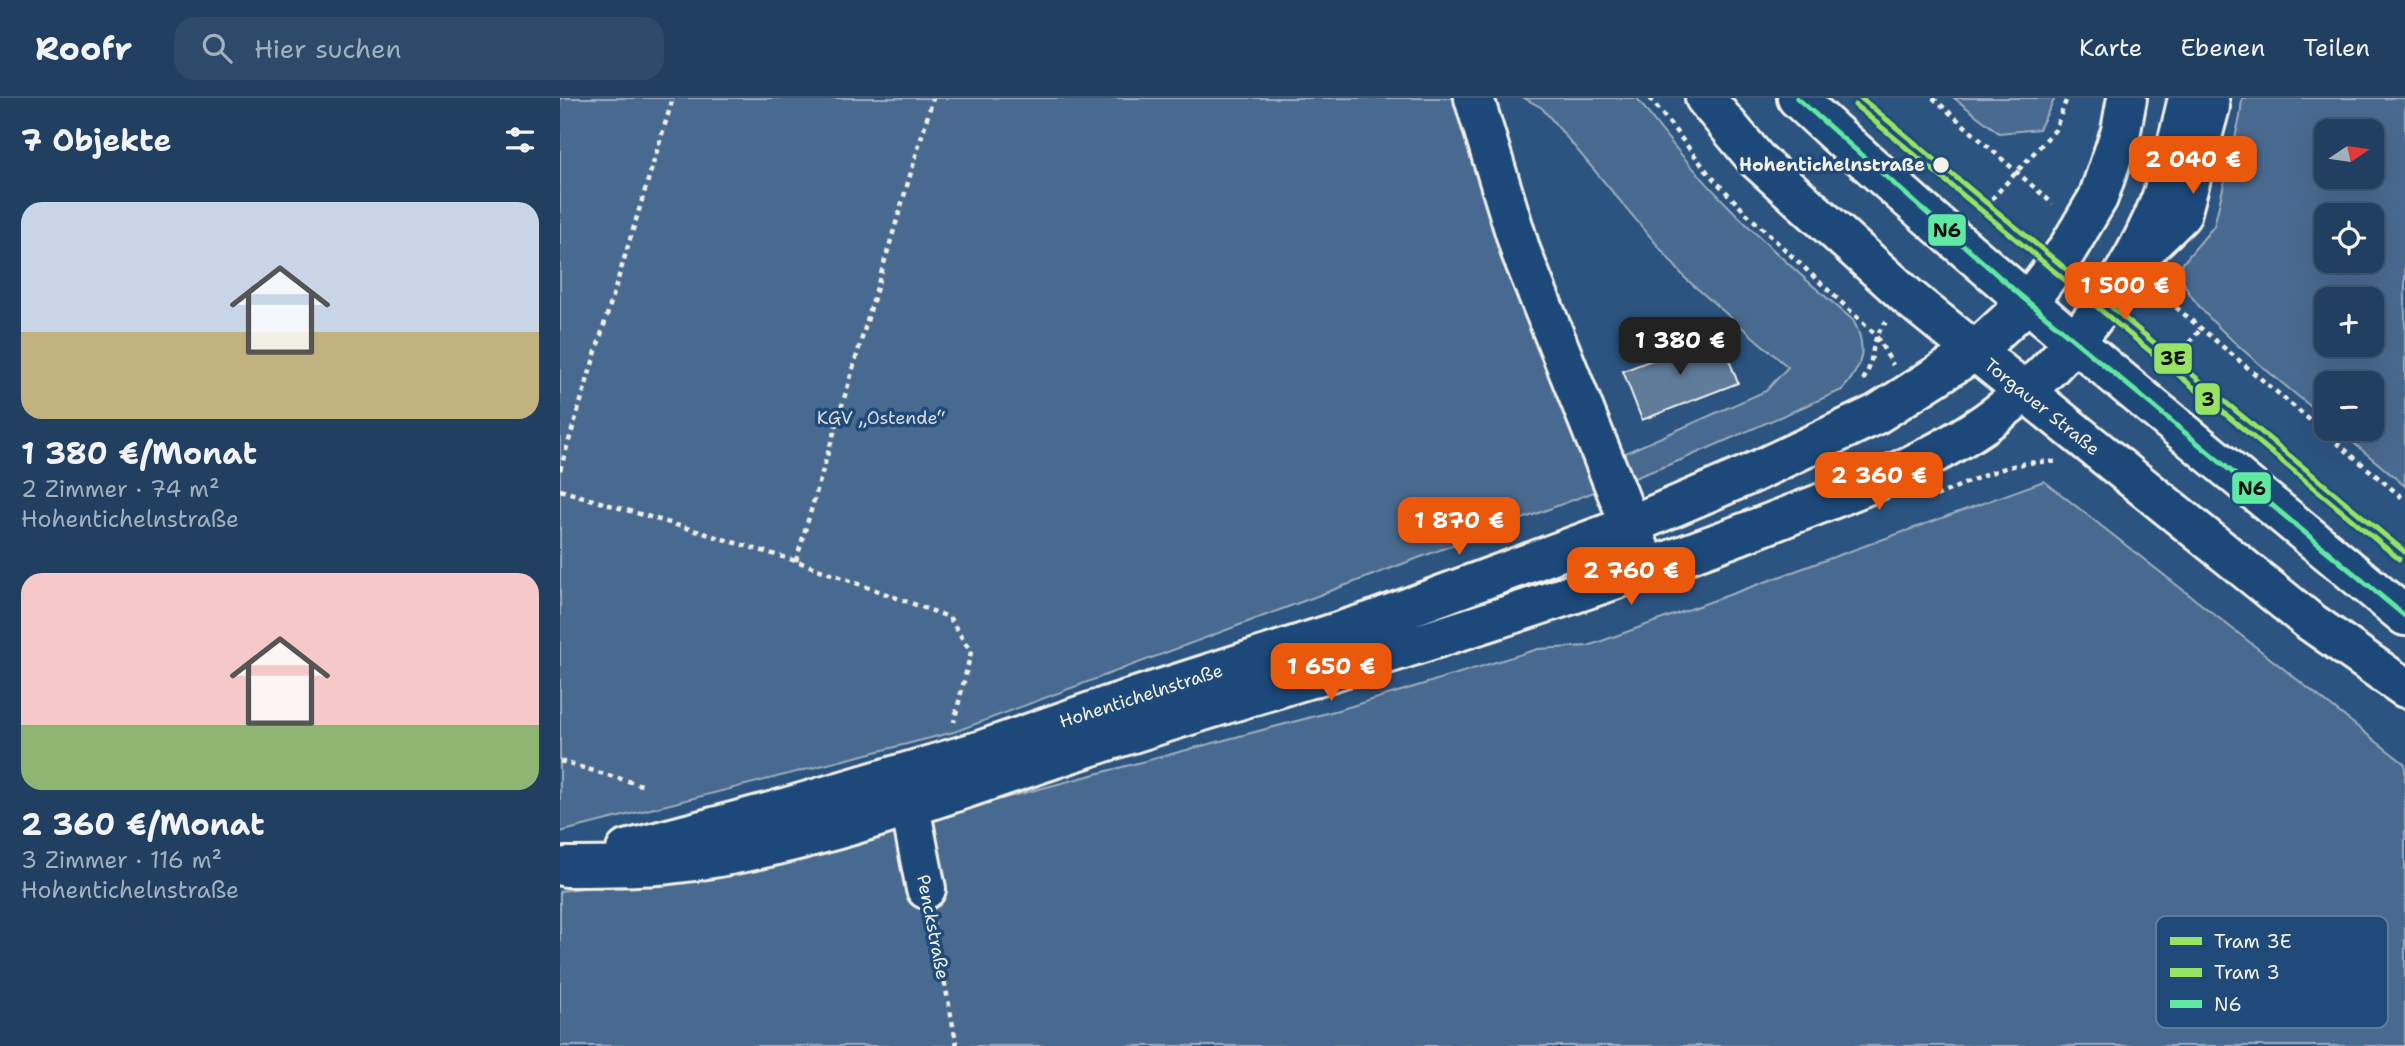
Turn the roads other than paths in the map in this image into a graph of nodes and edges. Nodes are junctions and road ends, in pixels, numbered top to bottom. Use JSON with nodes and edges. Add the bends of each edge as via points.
{"nodes":[{"id":1,"x":1474,"y":98,"type":"edge"},
{"id":2,"x":1705,"y":98,"type":"edge"},
{"id":3,"x":1797,"y":98,"type":"edge"},
{"id":4,"x":2127,"y":98,"type":"edge"},
{"id":5,"x":2188,"y":98,"type":"edge"},
{"id":6,"x":2209,"y":98,"type":"edge"},
{"id":7,"x":2127,"y":268,"type":"junction"},
{"id":8,"x":2028,"y":302,"type":"junction"},
{"id":9,"x":2074,"y":340,"type":"junction"},
{"id":10,"x":1974,"y":352,"type":"junction"},
{"id":11,"x":2023,"y":393,"type":"junction"},
{"id":12,"x":1631,"y":525,"type":"junction"},
{"id":13,"x":1648,"y":570,"type":"junction"},
{"id":14,"x":2405,"y":616,"type":"edge"},
{"id":15,"x":2405,"y":688,"type":"edge"},
{"id":16,"x":910,"y":807,"type":"junction"},
{"id":17,"x":563,"y":868,"type":"edge"},
{"id":18,"x":926,"y":889,"type":"road end"}],
"edges":[{"from":1,"to":12,"type":"main road","via":[[1521,251]]},
{"from":2,"to":10,"type":"main road","name":"Torgauer Straße","via":[[1756,159]]},
{"from":3,"to":8,"type":"main road"},
{"from":4,"to":8,"type":"main road","name":"Hohentichelnstraße","via":[[2098,198]]},
{"from":5,"to":7,"type":"main road","via":[[2160,202]]},
{"from":6,"to":7,"type":"main road","via":[[2181,215]]},
{"from":7,"to":9,"type":"main road","name":"Hohentichelnstraße"},
{"from":8,"to":9,"type":"main road"},
{"from":8,"to":10,"type":"main road","name":"Hohentichelnstraße"},
{"from":9,"to":11,"type":"main road","name":"Hohentichelnstraße"},
{"from":9,"to":14,"type":"main road"},
{"from":10,"to":11,"type":"main road","name":"Torgauer Straße"},
{"from":10,"to":12,"type":"main road","name":"Hohentichelnstraße","via":[[1866,420]]},
{"from":11,"to":13,"type":"main road","name":"Hohentichelnstraße","via":[[1971,433],[1930,456]]},
{"from":11,"to":15,"type":"main road","name":"Torgauer Straße","via":[[2308,620]]},
{"from":12,"to":13,"type":"main road"},
{"from":12,"to":17,"type":"main road","name":"Hohentichelnstraße","via":[[1372,621],[982,750]]},
{"from":13,"to":16,"type":"main road","name":"Hohentichelnstraße"},
{"from":16,"to":17,"type":"main road","name":"Hohentichelnstraße","via":[[765,847],[669,864]]},
{"from":16,"to":18,"type":"main road","name":"Penckstraße"}]}
